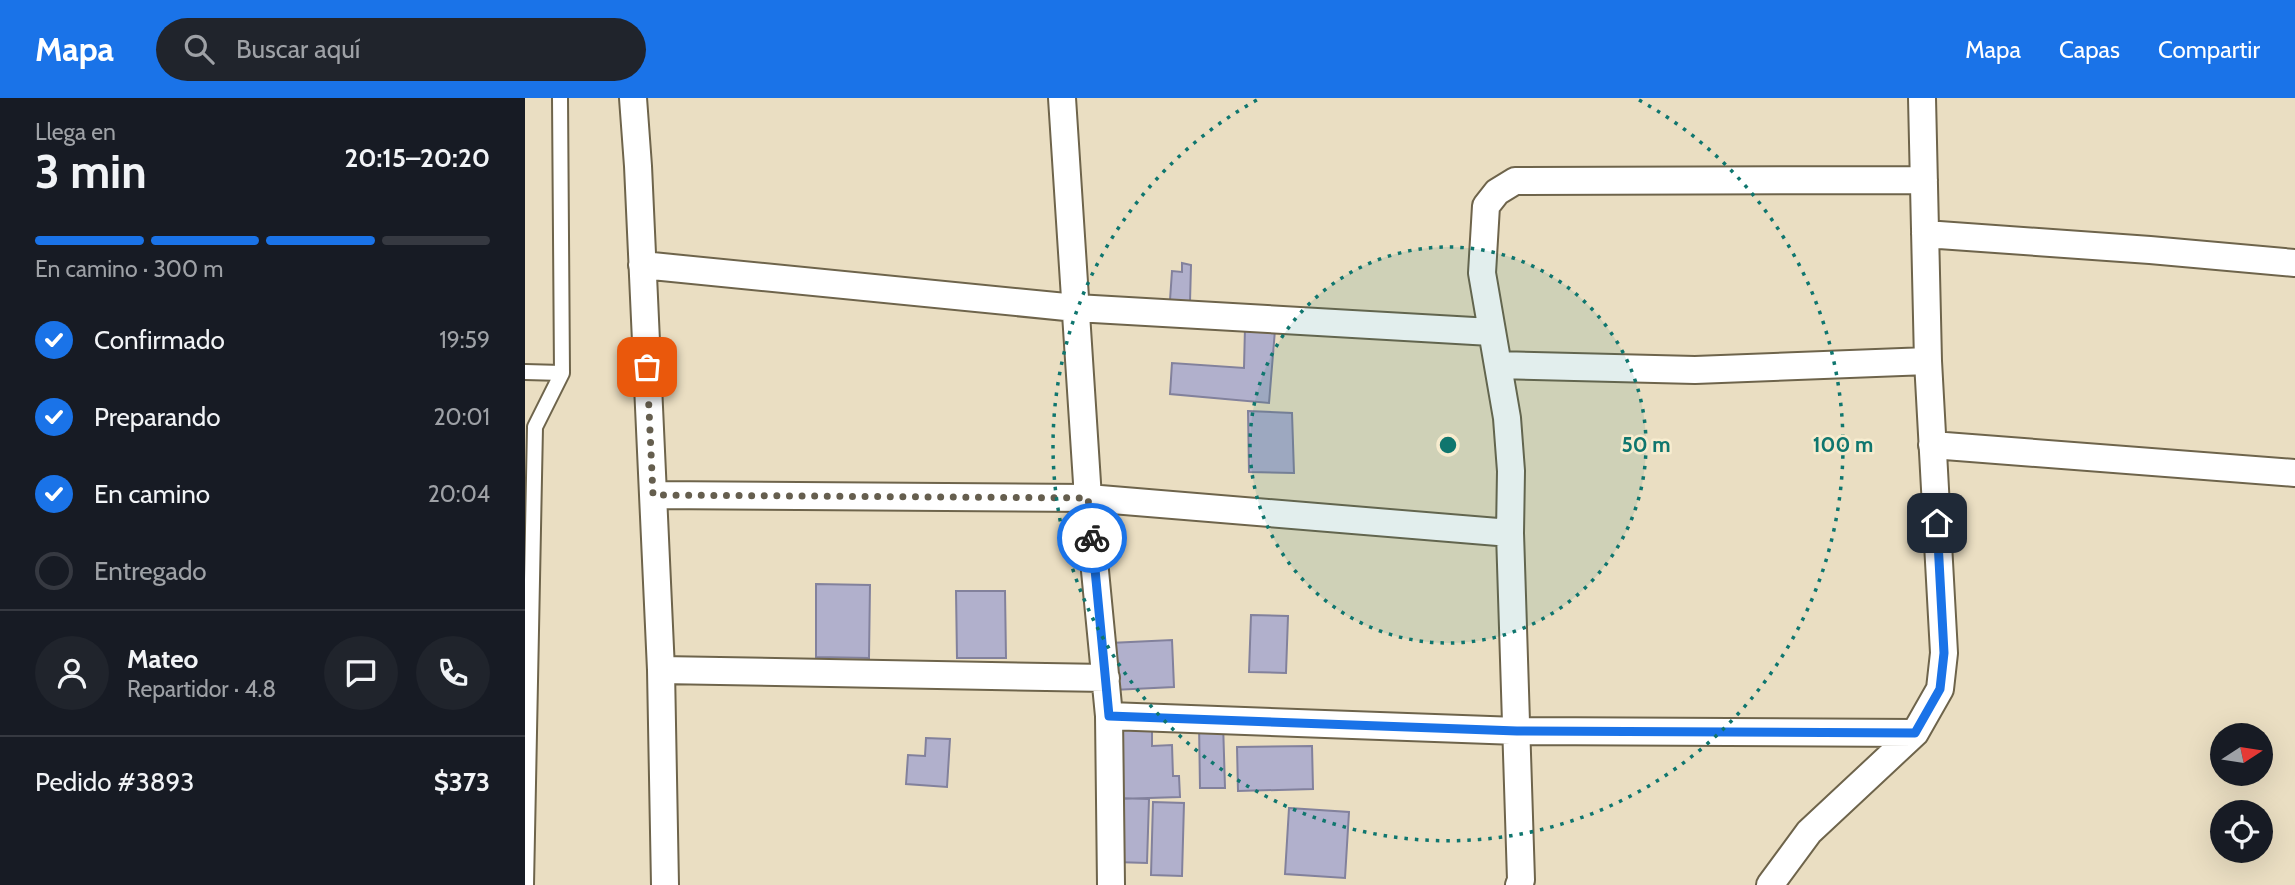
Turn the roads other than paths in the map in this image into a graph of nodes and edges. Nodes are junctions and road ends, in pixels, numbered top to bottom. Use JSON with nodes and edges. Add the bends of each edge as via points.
{"nodes":[{"id":1,"x":560,"y":98,"type":"edge"},
{"id":2,"x":633,"y":98,"type":"edge"},
{"id":3,"x":1062,"y":98,"type":"edge"},
{"id":4,"x":1921,"y":98,"type":"edge"},
{"id":5,"x":1924,"y":180,"type":"junction"},
{"id":6,"x":1925,"y":234,"type":"junction"},
{"id":7,"x":2295,"y":263,"type":"edge"},
{"id":8,"x":642,"y":265,"type":"junction"},
{"id":9,"x":1076,"y":308,"type":"junction"},
{"id":10,"x":1491,"y":331,"type":"junction"},
{"id":11,"x":1928,"y":361,"type":"junction"},
{"id":12,"x":1498,"y":365,"type":"junction"},
{"id":13,"x":525,"y":372,"type":"edge"},
{"id":14,"x":562,"y":373,"type":"junction"},
{"id":15,"x":1933,"y":445,"type":"junction"},
{"id":16,"x":2295,"y":473,"type":"edge"},
{"id":17,"x":653,"y":495,"type":"junction"},
{"id":18,"x":1088,"y":498,"type":"junction"},
{"id":19,"x":1510,"y":533,"type":"junction"},
{"id":20,"x":661,"y":670,"type":"junction"},
{"id":21,"x":1106,"y":678,"type":"junction"},
{"id":22,"x":1109,"y":716,"type":"junction"},
{"id":23,"x":1517,"y":731,"type":"junction"},
{"id":24,"x":1915,"y":733,"type":"junction"},
{"id":25,"x":526,"y":885,"type":"edge"},
{"id":26,"x":665,"y":885,"type":"edge"},
{"id":27,"x":1111,"y":885,"type":"edge"},
{"id":28,"x":1519,"y":885,"type":"edge"},
{"id":29,"x":1770,"y":885,"type":"edge"}],
"edges":[{"from":1,"to":14,"type":"lane"},
{"from":2,"to":8,"type":"street"},
{"from":3,"to":9,"type":"street"},
{"from":4,"to":5,"type":"street"},
{"from":5,"to":6,"type":"street"},
{"from":5,"to":10,"type":"street","via":[[1514,181],[1497,191],[1486,206],[1482,273]]},
{"from":6,"to":7,"type":"street"},
{"from":6,"to":11,"type":"street"},
{"from":8,"to":9,"type":"street"},
{"from":8,"to":17,"type":"street"},
{"from":9,"to":10,"type":"street"},
{"from":9,"to":18,"type":"street"},
{"from":10,"to":12,"type":"street"},
{"from":11,"to":12,"type":"street","via":[[1695,370]]},
{"from":11,"to":15,"type":"street"},
{"from":12,"to":19,"type":"street","via":[[1511,471]]},
{"from":13,"to":14,"type":"lane"},
{"from":14,"to":25,"type":"lane","via":[[535,427]]},
{"from":15,"to":16,"type":"street"},
{"from":15,"to":24,"type":"street","via":[[1944,653],[1940,689]]},
{"from":17,"to":18,"type":"street"},
{"from":17,"to":20,"type":"street"},
{"from":18,"to":19,"type":"street"},
{"from":18,"to":21,"type":"street"},
{"from":19,"to":23,"type":"street"},
{"from":20,"to":21,"type":"street"},
{"from":20,"to":26,"type":"street"},
{"from":21,"to":22,"type":"street"},
{"from":22,"to":23,"type":"street"},
{"from":22,"to":27,"type":"street"},
{"from":23,"to":24,"type":"street"},
{"from":23,"to":28,"type":"street"},
{"from":24,"to":29,"type":"street","via":[[1809,832]]}]}
